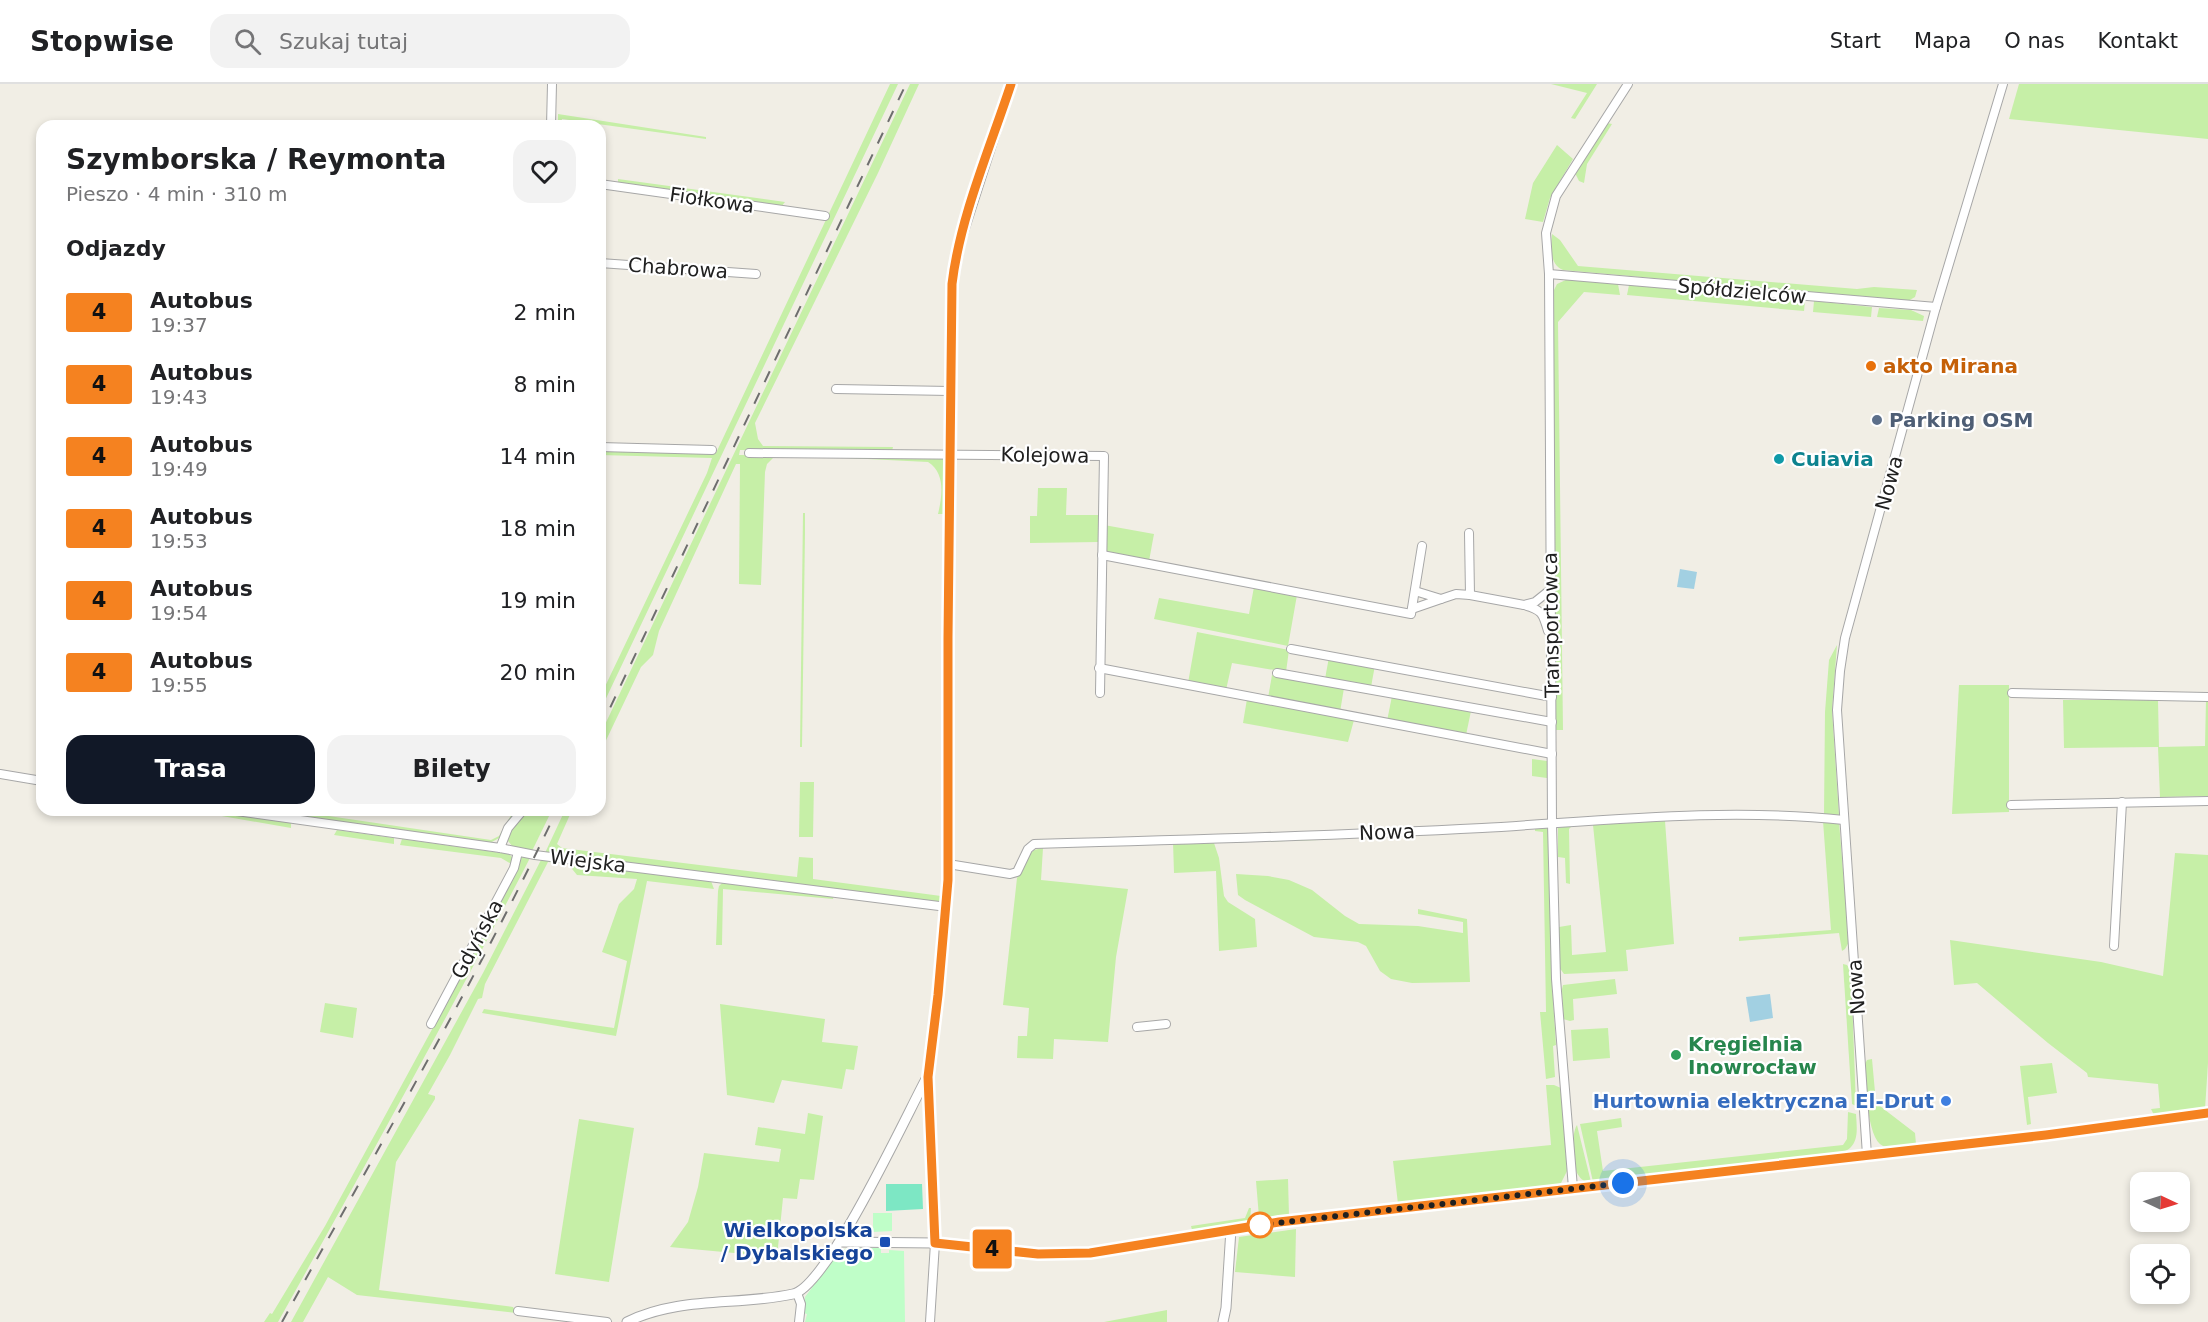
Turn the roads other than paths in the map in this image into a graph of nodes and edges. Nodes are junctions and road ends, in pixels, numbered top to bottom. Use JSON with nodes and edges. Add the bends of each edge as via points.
{"nodes":[{"id":1,"x":552,"y":84,"type":"edge"},
{"id":2,"x":1011,"y":84,"type":"edge"},
{"id":3,"x":1628,"y":84,"type":"edge"},
{"id":4,"x":2003,"y":84,"type":"edge"},
{"id":5,"x":551,"y":120,"type":"edge"},
{"id":6,"x":606,"y":185,"type":"edge"},
{"id":7,"x":825,"y":216,"type":"dead end"},
{"id":8,"x":606,"y":263,"type":"edge"},
{"id":9,"x":756,"y":274,"type":"dead end"},
{"id":10,"x":1549,"y":274,"type":"junction"},
{"id":11,"x":1936,"y":307,"type":"junction"},
{"id":12,"x":836,"y":389,"type":"dead end"},
{"id":13,"x":950,"y":391,"type":"junction"},
{"id":14,"x":606,"y":447,"type":"edge"},
{"id":15,"x":712,"y":450,"type":"dead end"},
{"id":16,"x":749,"y":453,"type":"dead end"},
{"id":17,"x":949,"y":454,"type":"junction"},
{"id":18,"x":1469,"y":533,"type":"dead end"},
{"id":19,"x":1422,"y":546,"type":"dead end"},
{"id":20,"x":1102,"y":555,"type":"junction"},
{"id":21,"x":1551,"y":590,"type":"junction"},
{"id":22,"x":1415,"y":591,"type":"junction"},
{"id":23,"x":1470,"y":595,"type":"junction"},
{"id":24,"x":1441,"y":599,"type":"junction"},
{"id":25,"x":1524,"y":605,"type":"junction"},
{"id":26,"x":1412,"y":609,"type":"junction"},
{"id":27,"x":1551,"y":640,"type":"junction"},
{"id":28,"x":1291,"y":649,"type":"dead end"},
{"id":29,"x":1100,"y":668,"type":"junction"},
{"id":30,"x":1277,"y":673,"type":"dead end"},
{"id":31,"x":1100,"y":693,"type":"dead end"},
{"id":32,"x":2012,"y":693,"type":"dead end"},
{"id":33,"x":1552,"y":697,"type":"junction"},
{"id":34,"x":2208,"y":697,"type":"edge"},
{"id":35,"x":1552,"y":722,"type":"junction"},
{"id":36,"x":1552,"y":754,"type":"junction"},
{"id":37,"x":0,"y":774,"type":"edge"},
{"id":38,"x":36,"y":780,"type":"edge"},
{"id":39,"x":2208,"y":801,"type":"edge"},
{"id":40,"x":2122,"y":802,"type":"junction"},
{"id":41,"x":2011,"y":805,"type":"dead end"},
{"id":42,"x":272,"y":816,"type":"edge"},
{"id":43,"x":518,"y":816,"type":"edge"},
{"id":44,"x":1844,"y":820,"type":"junction"},
{"id":45,"x":1552,"y":824,"type":"junction"},
{"id":46,"x":500,"y":848,"type":"junction"},
{"id":47,"x":518,"y":852,"type":"junction"},
{"id":48,"x":948,"y":864,"type":"junction"},
{"id":49,"x":947,"y":907,"type":"junction"},
{"id":50,"x":2114,"y":946,"type":"dead end"},
{"id":51,"x":432,"y":1024,"type":"dead end"},
{"id":52,"x":1166,"y":1024,"type":"dead end"},
{"id":53,"x":1137,"y":1027,"type":"dead end"},
{"id":54,"x":928,"y":1077,"type":"junction"},
{"id":55,"x":2208,"y":1113,"type":"edge"},
{"id":56,"x":1868,"y":1155,"type":"junction"},
{"id":57,"x":1573,"y":1188,"type":"junction"},
{"id":58,"x":1232,"y":1229,"type":"junction"},
{"id":59,"x":841,"y":1242,"type":"junction"},
{"id":60,"x":935,"y":1243,"type":"junction"},
{"id":61,"x":797,"y":1293,"type":"junction"},
{"id":62,"x":518,"y":1311,"type":"dead end"},
{"id":63,"x":633,"y":1321,"type":"edge"},
{"id":64,"x":607,"y":1322,"type":"edge"},
{"id":65,"x":799,"y":1322,"type":"edge"},
{"id":66,"x":930,"y":1322,"type":"edge"},
{"id":67,"x":1223,"y":1322,"type":"edge"}],
"edges":[{"from":1,"to":5,"type":"street"},
{"from":2,"to":13,"type":"street","via":[[955,261]]},
{"from":3,"to":10,"type":"street","name":"Transportowca","via":[[1556,196],[1546,233]]},
{"from":4,"to":11,"type":"street","name":"Nowa"},
{"from":6,"to":7,"type":"street","name":"Fiołkowa"},
{"from":8,"to":9,"type":"street","name":"Chabrowa"},
{"from":10,"to":11,"type":"street","name":"Spółdzielców"},
{"from":10,"to":21,"type":"street","name":"Transportowca"},
{"from":11,"to":44,"type":"street","name":"Nowa","via":[[1845,638],[1838,710]]},
{"from":12,"to":13,"type":"street"},
{"from":13,"to":17,"type":"street"},
{"from":14,"to":15,"type":"street"},
{"from":16,"to":17,"type":"street","name":"Kolejowa"},
{"from":17,"to":20,"type":"street","name":"Kolejowa","via":[[1104,456]]},
{"from":17,"to":48,"type":"street"},
{"from":18,"to":23,"type":"street"},
{"from":19,"to":22,"type":"street"},
{"from":20,"to":26,"type":"street","via":[[1411,614]]},
{"from":20,"to":29,"type":"street","name":"Kolejowa"},
{"from":21,"to":25,"type":"street"},
{"from":21,"to":27,"type":"street","name":"Transportowca"},
{"from":22,"to":24,"type":"street"},
{"from":22,"to":26,"type":"street"},
{"from":23,"to":24,"type":"street"},
{"from":23,"to":25,"type":"street"},
{"from":24,"to":26,"type":"street"},
{"from":25,"to":27,"type":"street","via":[[1539,609]]},
{"from":27,"to":33,"type":"street","name":"Transportowca"},
{"from":28,"to":33,"type":"street"},
{"from":29,"to":31,"type":"street","name":"Kolejowa"},
{"from":29,"to":36,"type":"street"},
{"from":30,"to":35,"type":"street"},
{"from":32,"to":34,"type":"street"},
{"from":33,"to":35,"type":"street","name":"Transportowca"},
{"from":35,"to":36,"type":"street","name":"Transportowca"},
{"from":36,"to":45,"type":"street","name":"Transportowca"},
{"from":37,"to":38,"type":"street"},
{"from":39,"to":40,"type":"street"},
{"from":40,"to":41,"type":"street"},
{"from":40,"to":50,"type":"street"},
{"from":42,"to":46,"type":"street","name":"Wiejska"},
{"from":43,"to":46,"type":"street"},
{"from":44,"to":45,"type":"street","name":"Nowa","via":[[1780,814]]},
{"from":44,"to":56,"type":"street","name":"Nowa"},
{"from":45,"to":48,"type":"street","name":"Nowa","via":[[1034,844],[1017,872],[1010,874]]},
{"from":45,"to":57,"type":"street","name":"Transportowca","via":[[1556,979]]},
{"from":46,"to":47,"type":"street","name":"Wiejska"},
{"from":47,"to":49,"type":"street","name":"Wiejska"},
{"from":47,"to":51,"type":"street","name":"Gdyńska","via":[[514,868]]},
{"from":48,"to":49,"type":"street"},
{"from":49,"to":54,"type":"street"},
{"from":52,"to":53,"type":"street"},
{"from":54,"to":59,"type":"street"},
{"from":54,"to":60,"type":"street"},
{"from":55,"to":56,"type":"street"},
{"from":56,"to":57,"type":"street"},
{"from":57,"to":58,"type":"street"},
{"from":58,"to":60,"type":"street","via":[[1090,1253],[1038,1254]]},
{"from":58,"to":67,"type":"street"},
{"from":59,"to":60,"type":"street"},
{"from":59,"to":61,"type":"street","via":[[816,1277]]},
{"from":60,"to":66,"type":"street"},
{"from":61,"to":63,"type":"street","via":[[681,1305],[656,1310]]},
{"from":61,"to":65,"type":"street","via":[[801,1304]]},
{"from":62,"to":64,"type":"street"}]}
